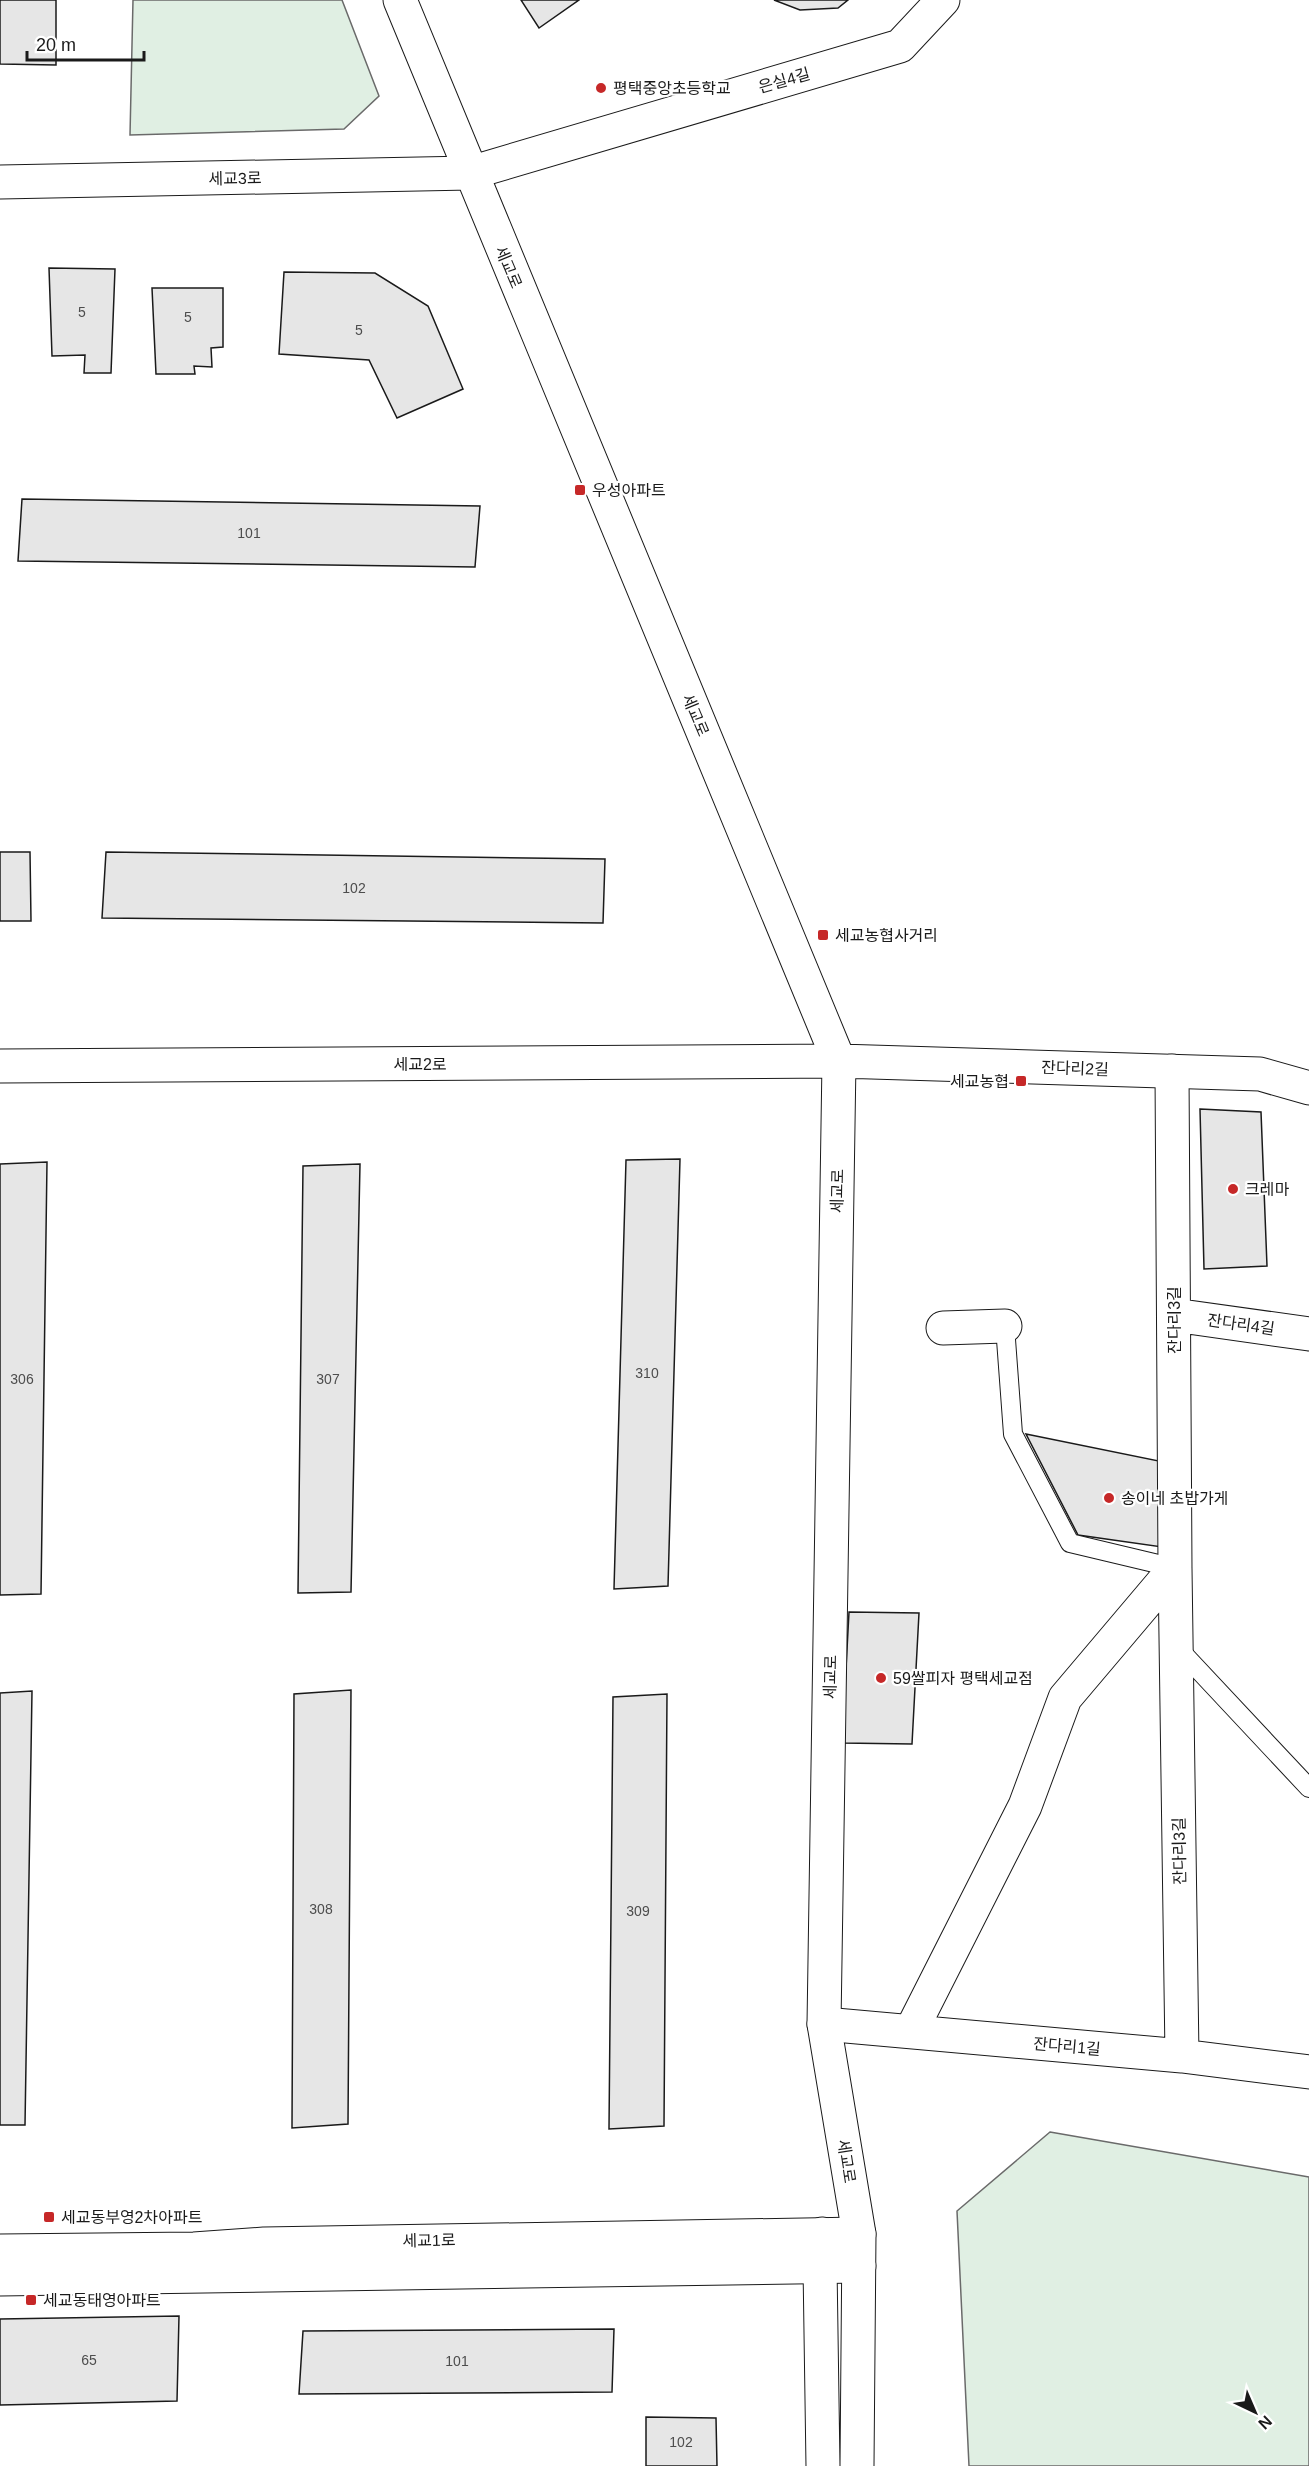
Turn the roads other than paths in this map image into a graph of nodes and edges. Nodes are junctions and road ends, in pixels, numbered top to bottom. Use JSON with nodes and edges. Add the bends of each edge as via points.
{"nodes":[{"id":1,"x":400,"y":0,"type":"edge"},
{"id":2,"x":943,"y":0,"type":"edge"},
{"id":3,"x":470,"y":173,"type":"junction"},
{"id":4,"x":0,"y":182,"type":"edge"},
{"id":5,"x":839,"y":1061,"type":"junction"},
{"id":6,"x":0,"y":1066,"type":"edge"},
{"id":7,"x":1172,"y":1071,"type":"junction"},
{"id":8,"x":1309,"y":1088,"type":"edge"},
{"id":9,"x":1174,"y":1315,"type":"junction"},
{"id":10,"x":1005,"y":1326,"type":"joint"},
{"id":11,"x":943,"y":1328,"type":"dead end"},
{"id":12,"x":1309,"y":1334,"type":"edge"},
{"id":13,"x":1175,"y":1568,"type":"junction"},
{"id":14,"x":1177,"y":1647,"type":"junction"},
{"id":15,"x":1309,"y":1788,"type":"edge"},
{"id":16,"x":824,"y":2024,"type":"junction"},
{"id":17,"x":911,"y":2031,"type":"junction"},
{"id":18,"x":1182,"y":2056,"type":"junction"},
{"id":19,"x":1309,"y":2072,"type":"edge"},
{"id":20,"x":859,"y":2234,"type":"junction"},
{"id":21,"x":821,"y":2250,"type":"junction"},
{"id":22,"x":0,"y":2251,"type":"edge"},
{"id":23,"x":859,"y":2266,"type":"junction"},
{"id":24,"x":0,"y":2279,"type":"edge"},
{"id":25,"x":823,"y":2466,"type":"edge"},
{"id":26,"x":857,"y":2466,"type":"edge"}],
"edges":[{"from":1,"to":3,"type":"street","name":"세교로"},
{"from":2,"to":3,"type":"street","name":"은실4길","via":[[900,46]]},
{"from":3,"to":4,"type":"street","name":"세교3로"},
{"from":3,"to":5,"type":"street","name":"세교로"},
{"from":5,"to":6,"type":"street","name":"세교2로"},
{"from":5,"to":7,"type":"street","name":"잔다리2길"},
{"from":5,"to":16,"type":"street","name":"세교로"},
{"from":7,"to":8,"type":"street","name":"잔다리2길","via":[[1260,1074]]},
{"from":7,"to":9,"type":"street","name":"잔다리3길"},
{"from":9,"to":12,"type":"street","name":"잔다리4길"},
{"from":9,"to":13,"type":"street","name":"잔다리3길"},
{"from":10,"to":11,"type":"street"},
{"from":10,"to":13,"type":"lane","via":[[1013,1434],[1070,1543]]},
{"from":13,"to":14,"type":"street","name":"잔다리3길"},
{"from":13,"to":17,"type":"street","via":[[1065,1698],[1025,1806]]},
{"from":14,"to":15,"type":"lane"},
{"from":14,"to":18,"type":"street","name":"잔다리3길"},
{"from":16,"to":17,"type":"street","name":"잔다리1길"},
{"from":16,"to":20,"type":"street","name":"세교로"},
{"from":17,"to":18,"type":"street","name":"잔다리1길"},
{"from":18,"to":19,"type":"street","name":"잔다리1길"},
{"from":20,"to":21,"type":"street","name":"세교1로"},
{"from":20,"to":23,"type":"street","name":"세교로"},
{"from":21,"to":22,"type":"street","name":"세교1로","via":[[276,2244]]},
{"from":21,"to":23,"type":"street","name":"세교1로"},
{"from":21,"to":24,"type":"street","name":"세교1로"},
{"from":21,"to":25,"type":"street"},
{"from":23,"to":26,"type":"street","name":"세교로"}]}
